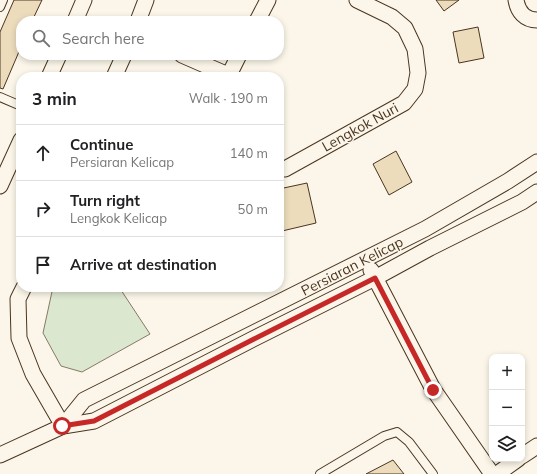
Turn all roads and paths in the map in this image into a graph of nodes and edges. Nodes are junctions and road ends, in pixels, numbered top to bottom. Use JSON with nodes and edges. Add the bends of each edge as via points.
{"nodes":[{"id":1,"x":3,"y":0,"type":"edge"},
{"id":2,"x":84,"y":0,"type":"edge"},
{"id":3,"x":146,"y":0,"type":"edge"},
{"id":4,"x":268,"y":0,"type":"edge"},
{"id":5,"x":357,"y":0,"type":"edge"},
{"id":6,"x":516,"y":0,"type":"edge"},
{"id":7,"x":0,"y":7,"type":"edge"},
{"id":8,"x":77,"y":16,"type":"edge"},
{"id":9,"x":140,"y":16,"type":"edge"},
{"id":10,"x":260,"y":16,"type":"edge"},
{"id":11,"x":537,"y":20,"type":"edge"},
{"id":12,"x":57,"y":60,"type":"edge"},
{"id":13,"x":122,"y":60,"type":"edge"},
{"id":14,"x":193,"y":60,"type":"edge"},
{"id":15,"x":236,"y":60,"type":"edge"},
{"id":16,"x":52,"y":72,"type":"edge"},
{"id":17,"x":116,"y":72,"type":"edge"},
{"id":18,"x":219,"y":72,"type":"edge"},
{"id":19,"x":230,"y":72,"type":"edge"},
{"id":20,"x":0,"y":97,"type":"edge"},
{"id":21,"x":16,"y":104,"type":"edge"},
{"id":22,"x":16,"y":151,"type":"edge"},
{"id":23,"x":537,"y":162,"type":"edge"},
{"id":24,"x":284,"y":169,"type":"edge"},
{"id":25,"x":0,"y":186,"type":"edge"},
{"id":26,"x":537,"y":192,"type":"edge"},
{"id":27,"x":365,"y":259,"type":"junction"},
{"id":28,"x":375,"y":278,"type":"junction"},
{"id":29,"x":22,"y":292,"type":"edge"},
{"id":30,"x":62,"y":426,"type":"junction"},
{"id":31,"x":537,"y":446,"type":"edge"},
{"id":32,"x":525,"y":454,"type":"edge"},
{"id":33,"x":0,"y":455,"type":"edge"},
{"id":34,"x":514,"y":462,"type":"edge"},
{"id":35,"x":320,"y":474,"type":"edge"},
{"id":36,"x":433,"y":474,"type":"edge"},
{"id":37,"x":492,"y":474,"type":"edge"},
{"id":38,"x":497,"y":474,"type":"edge"}],
"edges":[{"from":1,"to":7,"type":"lane"},
{"from":2,"to":8,"type":"street"},
{"from":3,"to":9,"type":"street"},
{"from":4,"to":10,"type":"street"},
{"from":5,"to":24,"type":"street","name":"Lengkok Nuri","via":[[392,16],[405,28],[415,49],[418,73],[415,89],[404,103]]},
{"from":6,"to":11,"type":"street","via":[[522,14]]},
{"from":12,"to":16,"type":"street"},
{"from":13,"to":17,"type":"street"},
{"from":14,"to":18,"type":"street"},
{"from":15,"to":19,"type":"street"},
{"from":20,"to":21,"type":"lane"},
{"from":22,"to":25,"type":"street"},
{"from":23,"to":27,"type":"street","name":"Persiaran Kelicap","via":[[425,230]]},
{"from":26,"to":28,"type":"street","name":"Persiaran Kelicap"},
{"from":27,"to":28,"type":"street"},
{"from":27,"to":30,"type":"street","name":"Persiaran Kelicap","via":[[84,400]]},
{"from":28,"to":30,"type":"street","name":"Persiaran Kelicap","via":[[94,421]]},
{"from":28,"to":37,"type":"street","via":[[433,390]]},
{"from":29,"to":30,"type":"street","via":[[18,299],[19,338],[33,374]]},
{"from":30,"to":33,"type":"street","name":"Persiaran Kelicap"},
{"from":31,"to":32,"type":"street"},
{"from":34,"to":38,"type":"street"},
{"from":35,"to":36,"type":"lane","via":[[384,436],[397,432],[409,442]]}]}
